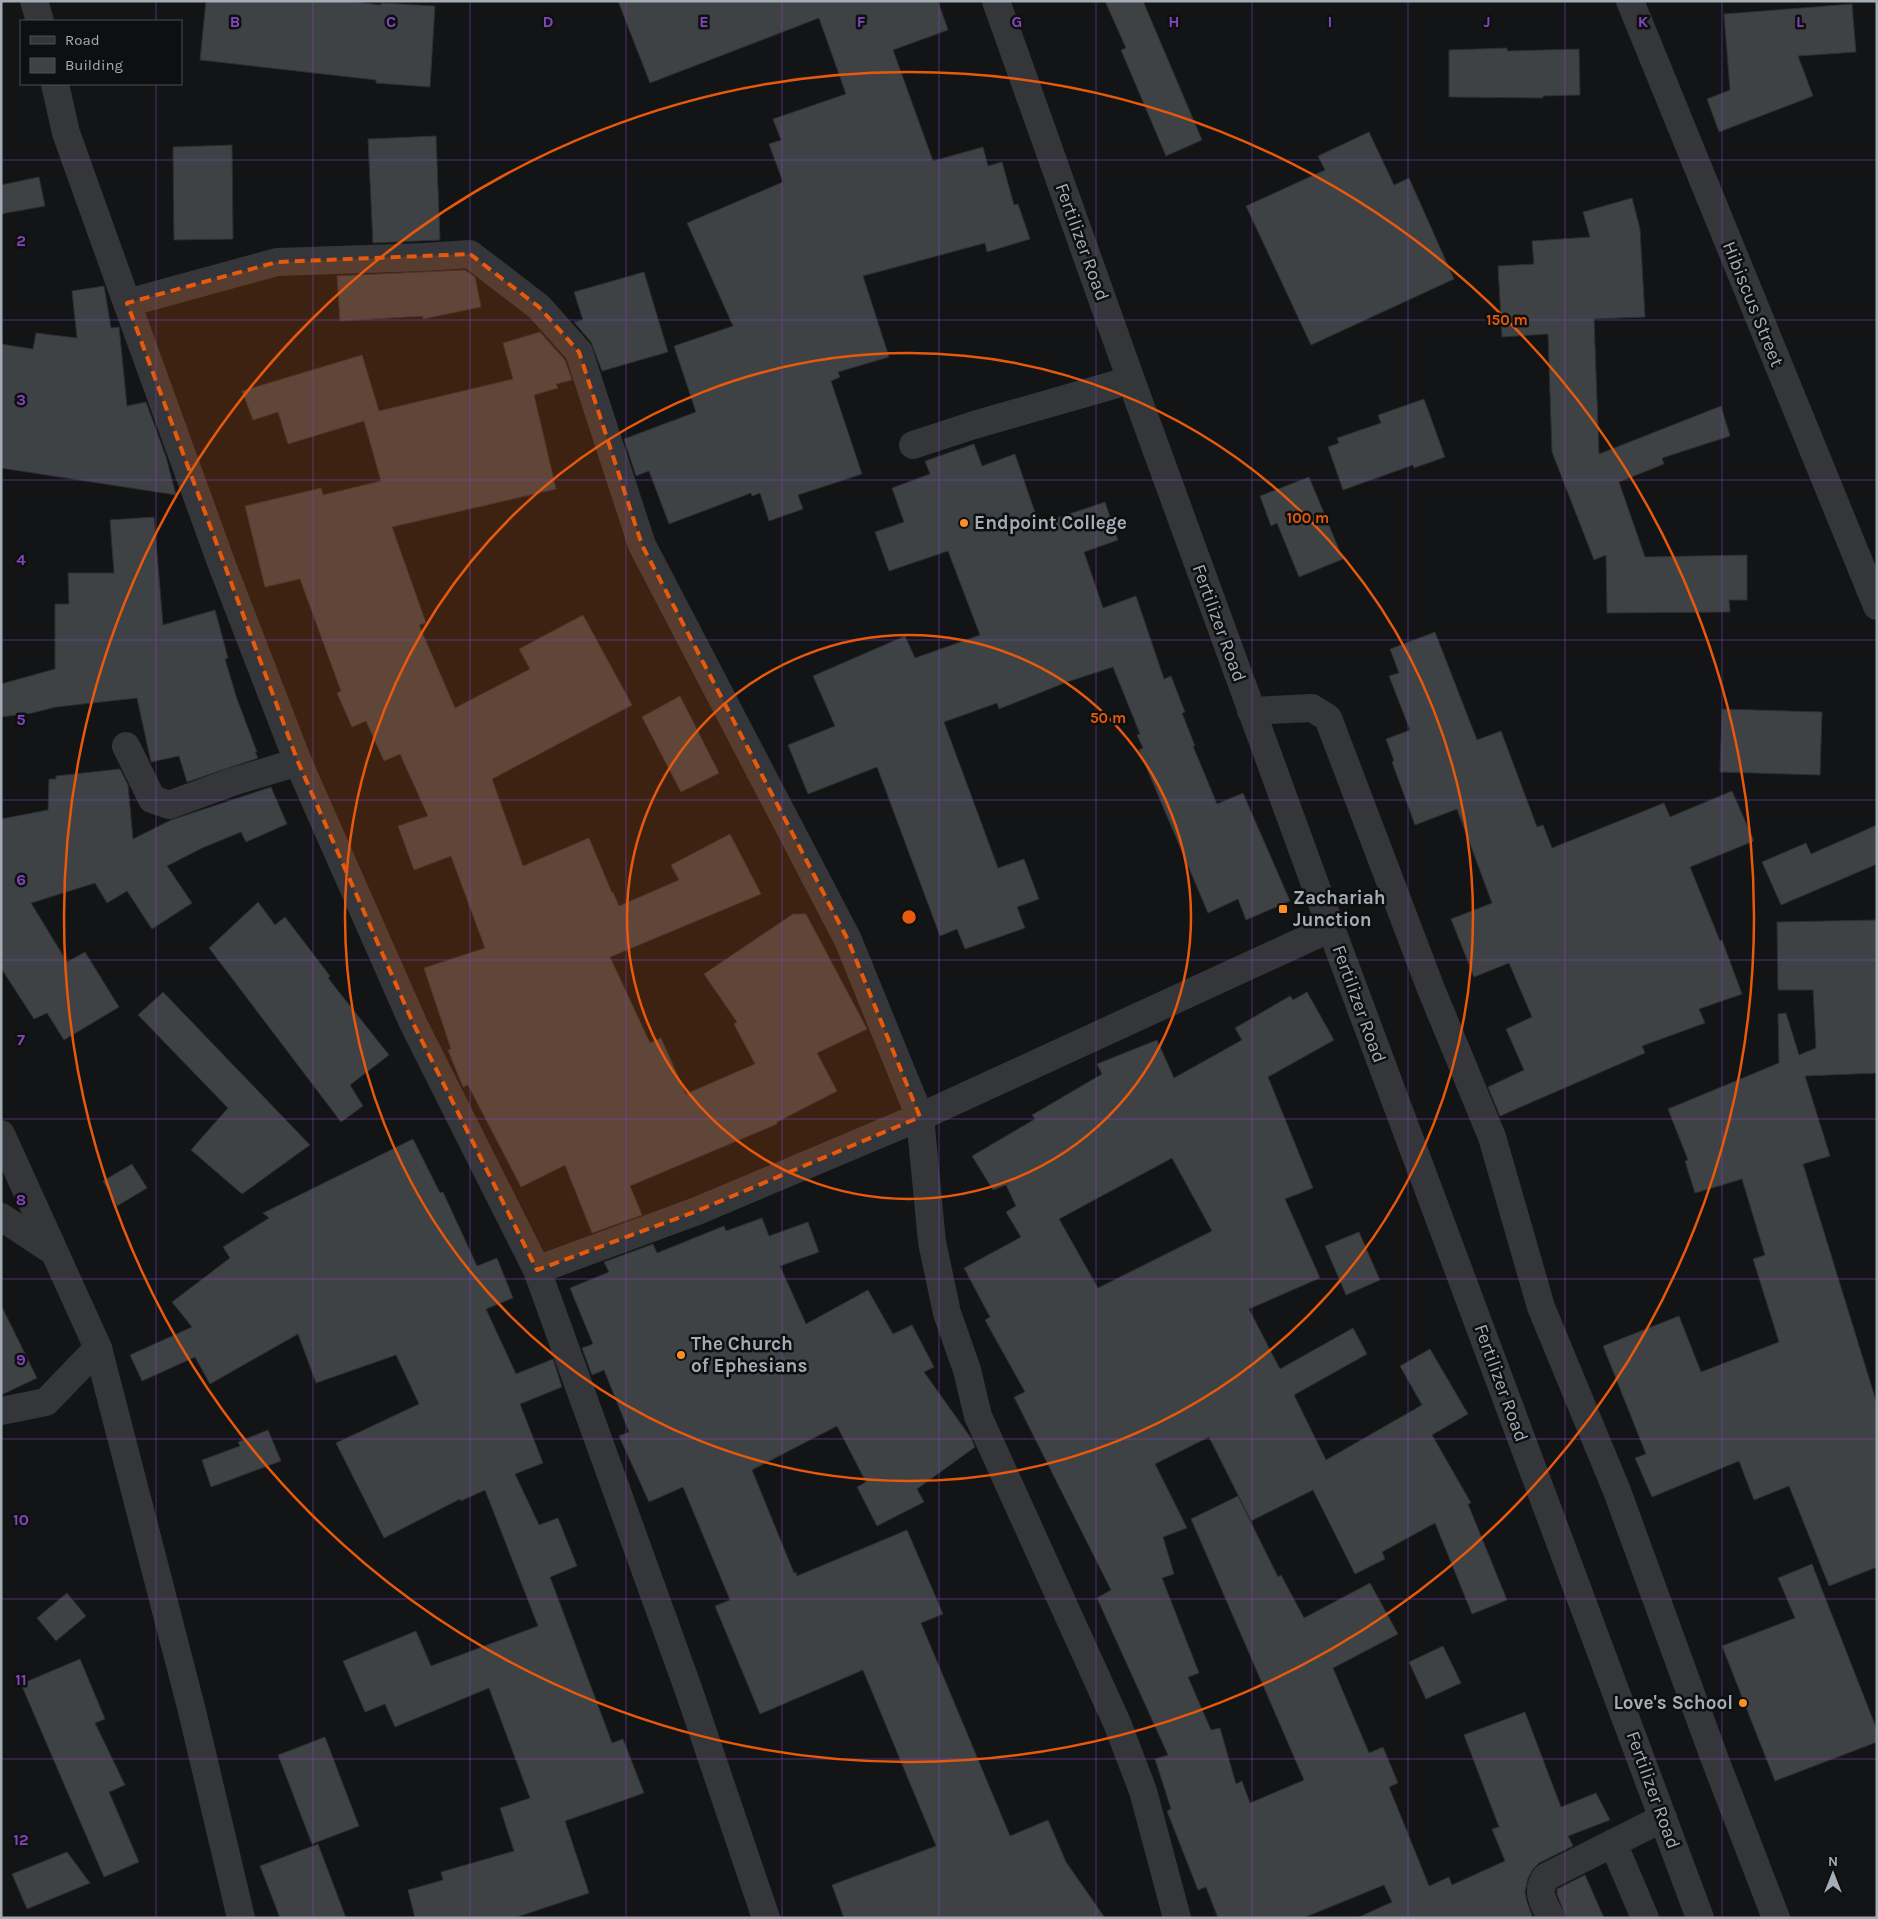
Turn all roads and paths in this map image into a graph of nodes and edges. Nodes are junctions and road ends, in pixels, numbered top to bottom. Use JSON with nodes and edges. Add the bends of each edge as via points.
{"nodes":[{"id":1,"x":34,"y":1,"type":"edge"},
{"id":2,"x":996,"y":1,"type":"edge"},
{"id":3,"x":1630,"y":1,"type":"edge"},
{"id":4,"x":40,"y":20,"type":"edge"},
{"id":5,"x":55,"y":85,"type":"edge"},
{"id":6,"x":127,"y":303,"type":"junction"},
{"id":7,"x":1131,"y":380,"type":"junction"},
{"id":8,"x":913,"y":445,"type":"dead end"},
{"id":9,"x":1877,"y":606,"type":"edge"},
{"id":10,"x":1251,"y":711,"type":"junction"},
{"id":11,"x":126,"y":746,"type":"dead end"},
{"id":12,"x":298,"y":762,"type":"junction"},
{"id":13,"x":1331,"y":928,"type":"junction"},
{"id":14,"x":920,"y":1117,"type":"junction"},
{"id":15,"x":1,"y":1134,"type":"edge"},
{"id":16,"x":1,"y":1217,"type":"edge"},
{"id":17,"x":53,"y":1251,"type":"junction"},
{"id":18,"x":537,"y":1270,"type":"junction"},
{"id":19,"x":98,"y":1348,"type":"junction"},
{"id":20,"x":1,"y":1411,"type":"edge"},
{"id":21,"x":1663,"y":1818,"type":"junction"},
{"id":22,"x":1613,"y":1843,"type":"junction"},
{"id":23,"x":241,"y":1918,"type":"edge"},
{"id":24,"x":766,"y":1918,"type":"edge"},
{"id":25,"x":1177,"y":1918,"type":"edge"},
{"id":26,"x":1552,"y":1918,"type":"edge"},
{"id":27,"x":1645,"y":1918,"type":"edge"},
{"id":28,"x":1700,"y":1918,"type":"edge"},
{"id":29,"x":1776,"y":1918,"type":"edge"}],
"edges":[{"from":1,"to":4,"type":"street"},
{"from":2,"to":7,"type":"street","name":"Fertilizer Road"},
{"from":3,"to":9,"type":"street","name":"Hibiscus Street"},
{"from":5,"to":6,"type":"street","via":[[66,133]]},
{"from":6,"to":12,"type":"street"},
{"from":6,"to":14,"type":"street","via":[[277,262],[470,254],[540,307],[579,352],[642,546],[848,940]]},
{"from":7,"to":8,"type":"street"},
{"from":7,"to":10,"type":"street","name":"Fertilizer Road"},
{"from":10,"to":13,"type":"street","name":"Fertilizer Road"},
{"from":10,"to":29,"type":"street","via":[[1312,708],[1328,718],[1431,989],[1492,1137],[1541,1306],[1617,1491]]},
{"from":11,"to":12,"type":"street","via":[[152,799],[168,805]]},
{"from":12,"to":18,"type":"street","via":[[413,1023]]},
{"from":13,"to":14,"type":"street"},
{"from":13,"to":21,"type":"street","name":"Fertilizer Road"},
{"from":14,"to":18,"type":"street","via":[[697,1210]]},
{"from":14,"to":25,"type":"street","via":[[932,1242],[947,1313],[967,1370],[978,1416],[1116,1723],[1143,1792]]},
{"from":15,"to":17,"type":"street"},
{"from":16,"to":17,"type":"street"},
{"from":17,"to":19,"type":"street"},
{"from":18,"to":24,"type":"street","via":[[689,1691]]},
{"from":19,"to":20,"type":"street","via":[[46,1402]]},
{"from":19,"to":23,"type":"street","via":[[191,1707]]},
{"from":21,"to":22,"type":"street"},
{"from":21,"to":28,"type":"street","name":"Fertilizer Road"},
{"from":22,"to":26,"type":"street","via":[[1546,1877],[1540,1895]]},
{"from":22,"to":27,"type":"street"}]}
